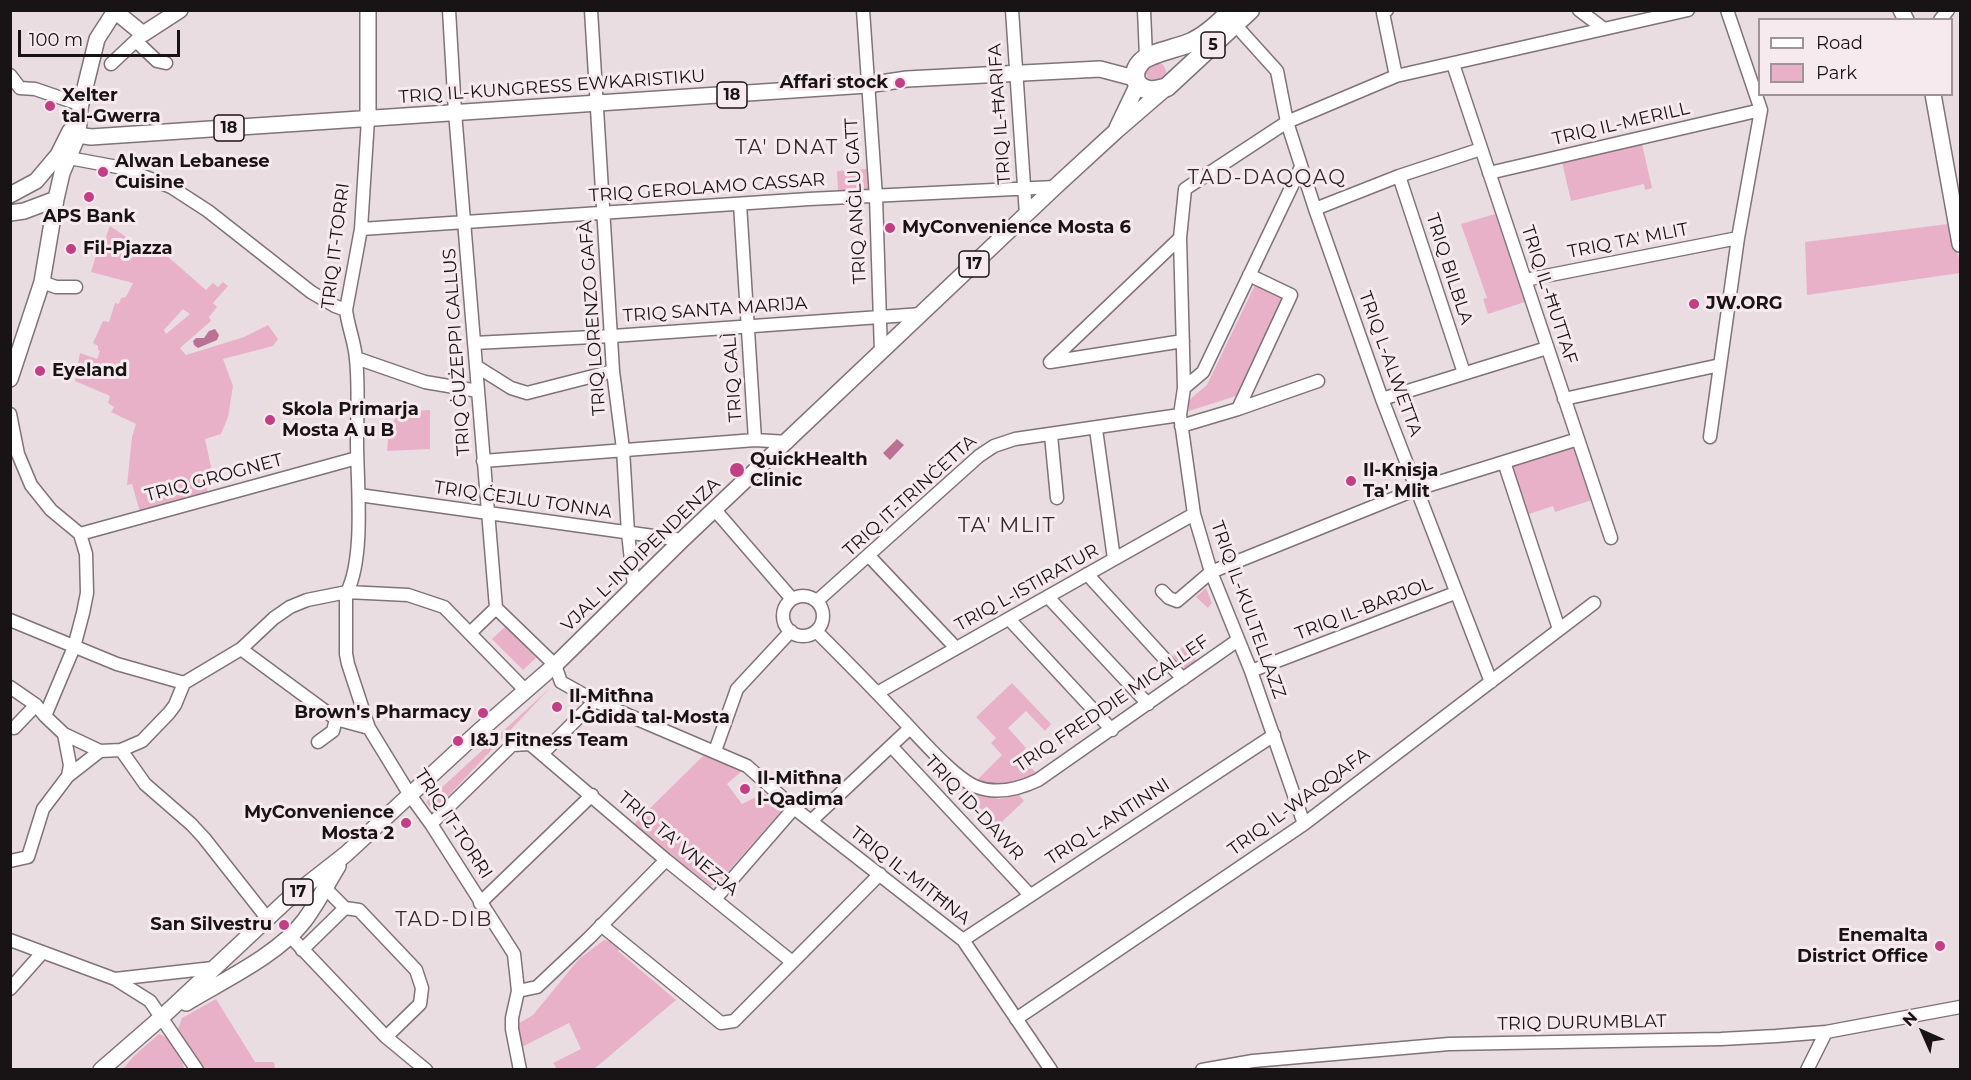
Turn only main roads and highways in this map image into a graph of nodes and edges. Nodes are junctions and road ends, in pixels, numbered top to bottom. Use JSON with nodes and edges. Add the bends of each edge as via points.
{"nodes":[{"id":1,"x":180,"y":10,"type":"edge"},
{"id":2,"x":368,"y":10,"type":"edge"},
{"id":3,"x":1232,"y":10,"type":"edge"},
{"id":4,"x":1250,"y":10,"type":"edge"},
{"id":5,"x":115,"y":11,"type":"edge"},
{"id":6,"x":1136,"y":81,"type":"junction"},
{"id":7,"x":1167,"y":87,"type":"junction"},
{"id":8,"x":1933,"y":96,"type":"edge"},
{"id":9,"x":77,"y":105,"type":"junction"},
{"id":10,"x":368,"y":119,"type":"junction"},
{"id":11,"x":1116,"y":131,"type":"junction"},
{"id":12,"x":78,"y":135,"type":"junction"},
{"id":13,"x":63,"y":157,"type":"junction"},
{"id":14,"x":36,"y":181,"type":"junction"},
{"id":15,"x":10,"y":195,"type":"edge"},
{"id":16,"x":56,"y":199,"type":"junction"},
{"id":17,"x":10,"y":213,"type":"edge"},
{"id":18,"x":1960,"y":244,"type":"edge"},
{"id":19,"x":10,"y":379,"type":"edge"},
{"id":20,"x":346,"y":854,"type":"junction"},
{"id":21,"x":286,"y":902,"type":"junction"},
{"id":22,"x":304,"y":921,"type":"junction"},
{"id":23,"x":252,"y":934,"type":"junction"},
{"id":24,"x":268,"y":953,"type":"junction"},
{"id":25,"x":162,"y":1017,"type":"junction"},
{"id":26,"x":101,"y":1070,"type":"edge"}],
"edges":[{"from":1,"to":5,"type":"main road","via":[[140,37]]},
{"from":2,"to":10,"type":"main road","name":"TRIQ IT-TORRI"},
{"from":3,"to":6,"type":"highway","number":"5","via":[[1197,39],[1146,57],[1139,64]]},
{"from":4,"to":7,"type":"highway","number":"5"},
{"from":5,"to":9,"type":"main road","via":[[97,39]]},
{"from":6,"to":7,"type":"highway","via":[[1151,91]]},
{"from":6,"to":10,"type":"main road","name":"TRIQ IL-KUNGRESS EWKARISTIKU","number":"18","via":[[1100,69],[1015,72]]},
{"from":6,"to":11,"type":"main road","name":"VJAL L-INDIPENDENZA","number":"17"},
{"from":7,"to":11,"type":"main road","name":"VJAL L-INDIPENDENZA","number":"17"},
{"from":8,"to":18,"type":"main road"},
{"from":9,"to":12,"type":"main road"},
{"from":9,"to":13,"type":"main road"},
{"from":10,"to":12,"type":"main road","name":"TRIQ IL-KUNGRESS EWKARISTIKU","number":"18"},
{"from":11,"to":20,"type":"main road","name":"VJAL L-INDIPENDENZA","number":"17","via":[[555,665]]},
{"from":12,"to":13,"type":"main road"},
{"from":13,"to":14,"type":"main road"},
{"from":13,"to":16,"type":"main road"},
{"from":14,"to":15,"type":"main road"},
{"from":14,"to":16,"type":"main road","via":[[54,191]]},
{"from":16,"to":17,"type":"main road"},
{"from":16,"to":19,"type":"main road","via":[[42,282]]},
{"from":20,"to":21,"type":"main road","name":"VJAL L-INDIPENDENZA","number":"17"},
{"from":20,"to":22,"type":"main road","name":"VJAL L-INDIPENDENZA","number":"17"},
{"from":21,"to":22,"type":"main road"},
{"from":21,"to":23,"type":"main road","name":"VJAL L-INDIPENDENZA","number":"17"},
{"from":22,"to":24,"type":"main road","name":"VJAL L-INDIPENDENZA","number":"17"},
{"from":23,"to":24,"type":"main road","via":[[258,949]]},
{"from":23,"to":25,"type":"main road","name":"VJAL L-INDIPENDENZA","number":"17"},
{"from":24,"to":25,"type":"main road","name":"VJAL L-INDIPENDENZA","number":"17"},
{"from":25,"to":26,"type":"main road","name":"VJAL L-INDIPENDENZA","number":"17"}]}
